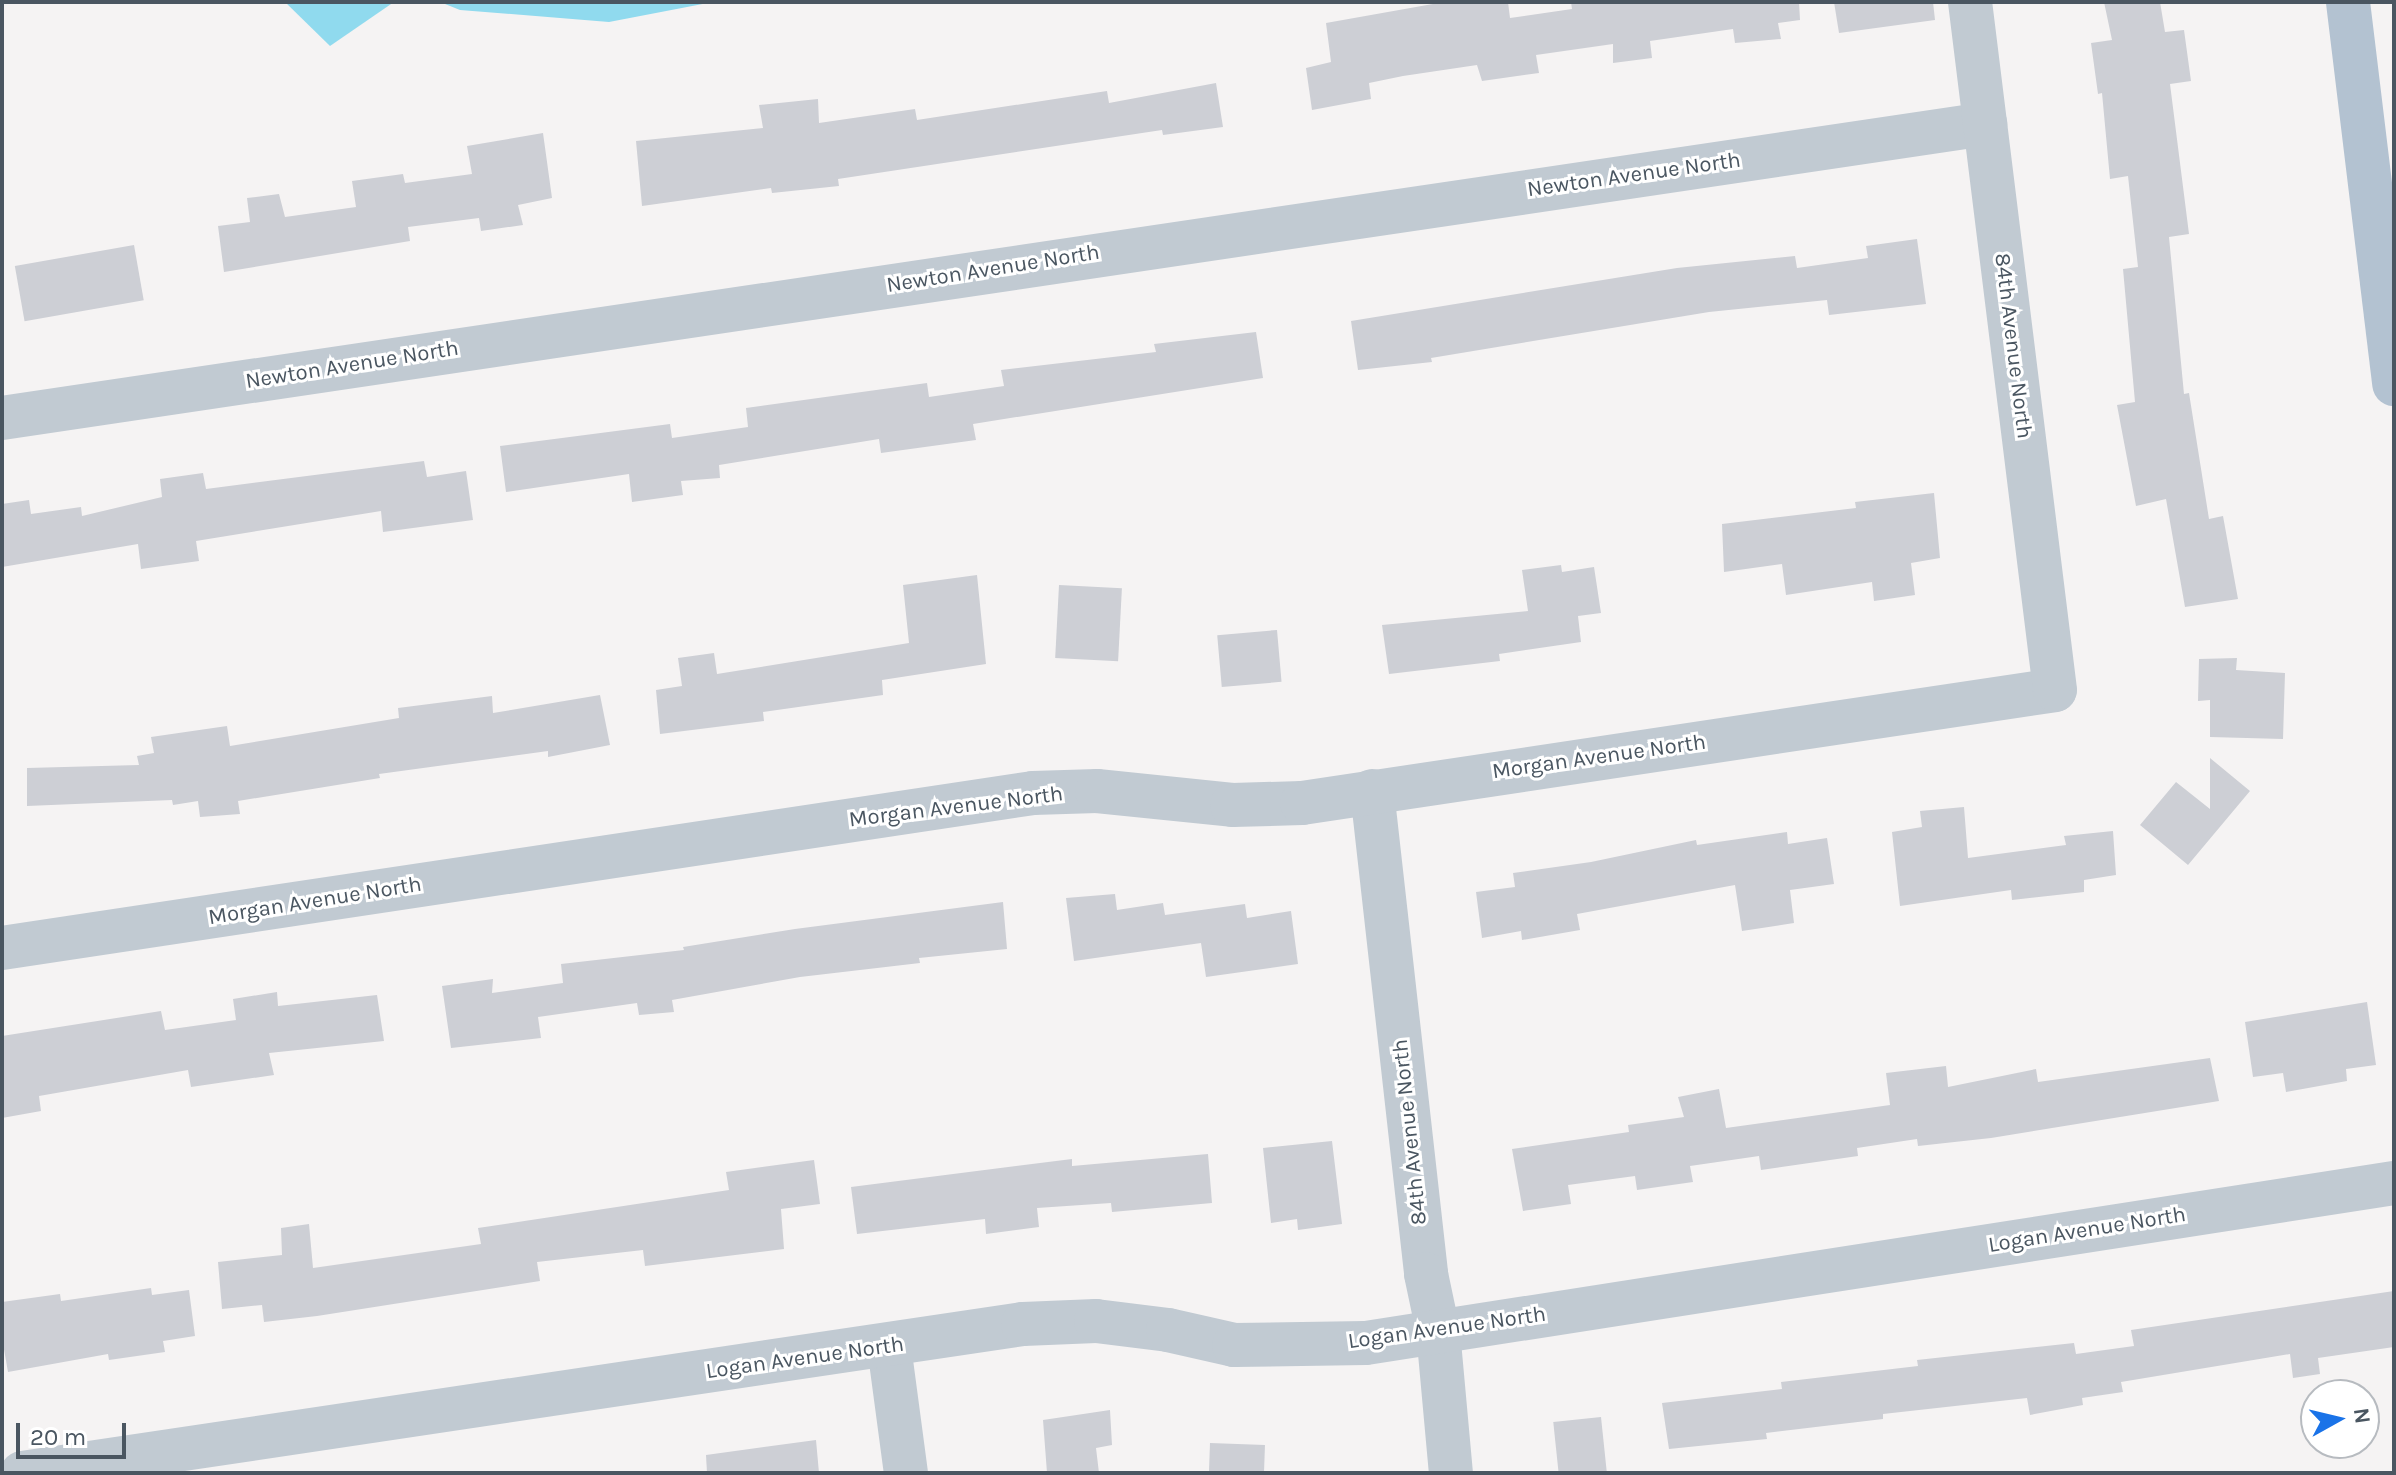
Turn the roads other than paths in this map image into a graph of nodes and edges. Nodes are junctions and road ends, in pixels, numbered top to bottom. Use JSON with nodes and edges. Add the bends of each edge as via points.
{"nodes":[{"id":1,"x":1970,"y":2,"type":"edge"},
{"id":2,"x":2348,"y":2,"type":"edge"},
{"id":3,"x":1985,"y":124,"type":"junction"},
{"id":4,"x":2394,"y":384,"type":"edge"},
{"id":5,"x":2,"y":418,"type":"edge"},
{"id":6,"x":2055,"y":690,"type":"joint"},
{"id":7,"x":1372,"y":791,"type":"junction"},
{"id":8,"x":2,"y":948,"type":"edge"},
{"id":9,"x":2394,"y":1183,"type":"edge"},
{"id":10,"x":1438,"y":1331,"type":"junction"},
{"id":11,"x":889,"y":1346,"type":"junction"},
{"id":12,"x":22,"y":1473,"type":"edge"},
{"id":13,"x":906,"y":1473,"type":"edge"},
{"id":14,"x":1451,"y":1473,"type":"edge"}],
"edges":[{"from":1,"to":3,"type":"street","name":"84th Avenue North"},
{"from":2,"to":4,"type":"main road"},
{"from":3,"to":5,"type":"street","name":"Newton Avenue North"},
{"from":3,"to":6,"type":"street","name":"84th Avenue North"},
{"from":6,"to":7,"type":"street","name":"Morgan Avenue North"},
{"from":7,"to":8,"type":"street","name":"Morgan Avenue North","via":[[1302,803],[1232,805],[1097,791],[1033,793]]},
{"from":7,"to":10,"type":"street","name":"84th Avenue North","via":[[1426,1274]]},
{"from":9,"to":10,"type":"street","name":"Logan Avenue North"},
{"from":10,"to":11,"type":"street","name":"Logan Avenue North","via":[[1366,1343],[1234,1345],[1096,1321],[1023,1324]]},
{"from":10,"to":14,"type":"street","name":"84th Avenue North"},
{"from":11,"to":12,"type":"street","name":"Logan Avenue North"},
{"from":11,"to":13,"type":"street"}]}
